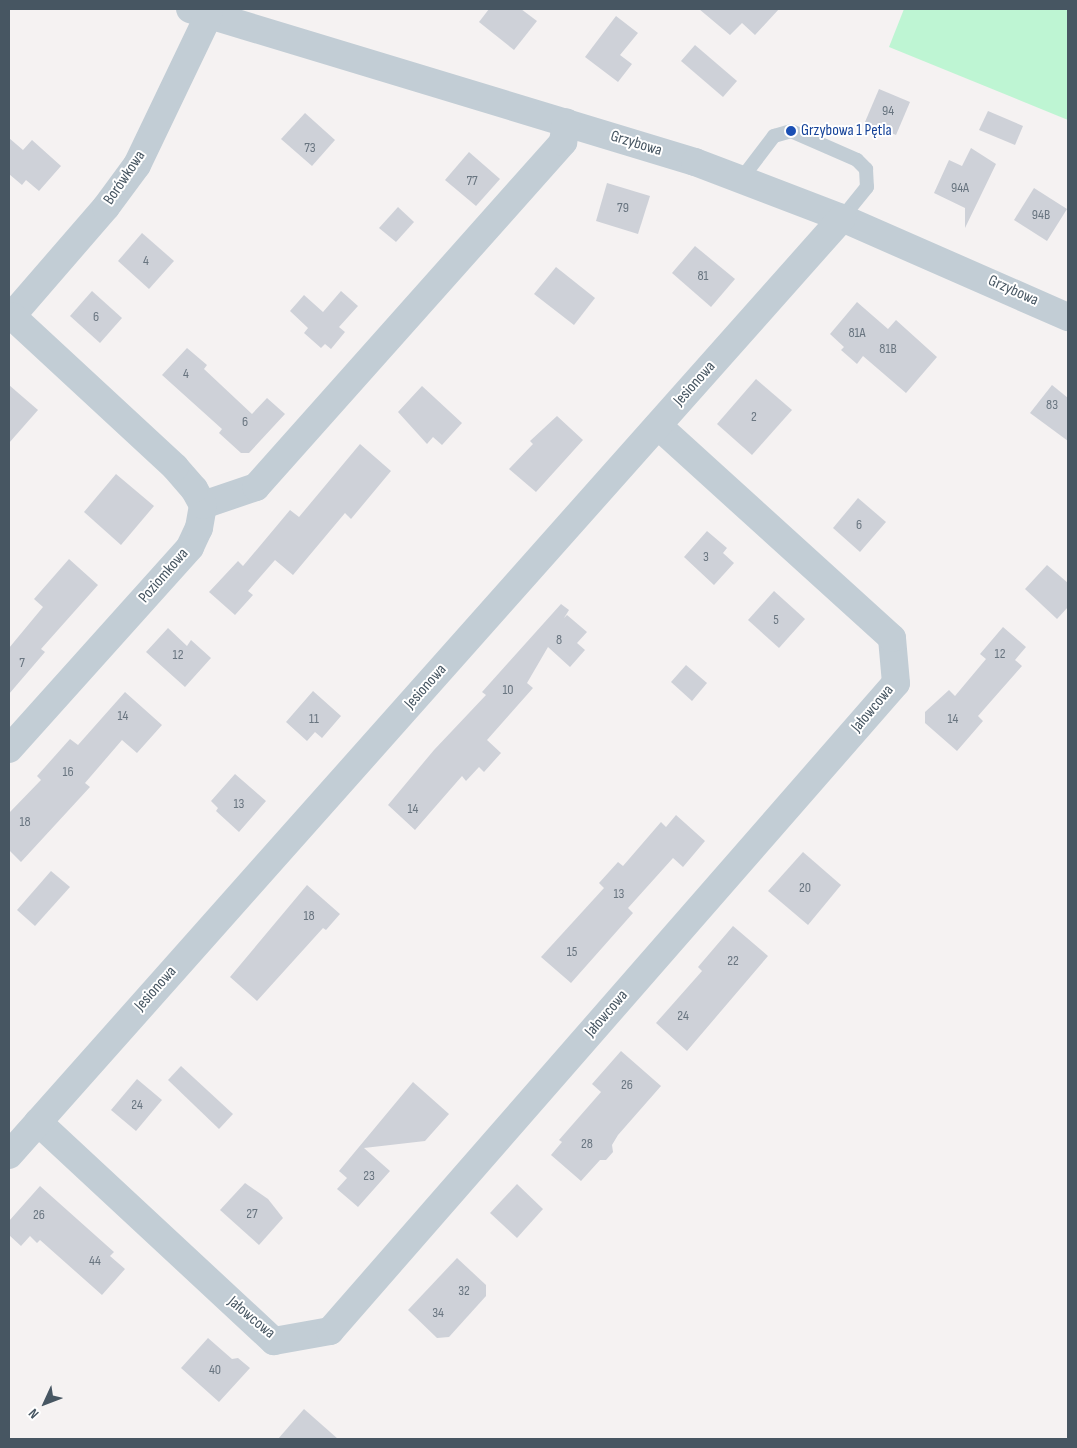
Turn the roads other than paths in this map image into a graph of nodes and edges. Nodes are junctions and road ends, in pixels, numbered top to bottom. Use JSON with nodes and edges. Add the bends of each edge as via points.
{"nodes":[{"id":1,"x":199,"y":12,"type":"edge"},
{"id":2,"x":566,"y":122,"type":"junction"},
{"id":3,"x":742,"y":178,"type":"junction"},
{"id":4,"x":842,"y":218,"type":"junction"},
{"id":5,"x":1068,"y":316,"type":"edge"},
{"id":6,"x":10,"y":317,"type":"edge"},
{"id":7,"x":658,"y":426,"type":"junction"},
{"id":8,"x":203,"y":506,"type":"junction"},
{"id":9,"x":9,"y":749,"type":"edge"},
{"id":10,"x":38,"y":1122,"type":"junction"},
{"id":11,"x":9,"y":1155,"type":"edge"}],
"edges":[{"from":1,"to":2,"type":"street","name":"Grzybowa"},
{"from":1,"to":6,"type":"street","name":"Borówkowa","via":[[138,165],[106,207]]},
{"from":2,"to":3,"type":"street","name":"Grzybowa"},
{"from":2,"to":8,"type":"street","via":[[563,142],[256,487]]},
{"from":3,"to":4,"type":"street","name":"Grzybowa"},
{"from":3,"to":4,"type":"lane","via":[[774,136],[791,131],[857,160],[866,169],[867,187]]},
{"from":4,"to":5,"type":"street","name":"Grzybowa"},
{"from":4,"to":7,"type":"street","name":"Jesionowa"},
{"from":6,"to":8,"type":"street","via":[[175,467],[194,489]]},
{"from":7,"to":10,"type":"street","name":"Jesionowa"},
{"from":7,"to":10,"type":"street","name":"Jałowcowa","via":[[892,638],[896,683],[330,1331],[274,1341]]},
{"from":8,"to":9,"type":"street","name":"Poziomkowa","via":[[199,528],[190,547]]},
{"from":10,"to":11,"type":"street","name":"Jesionowa"}]}
